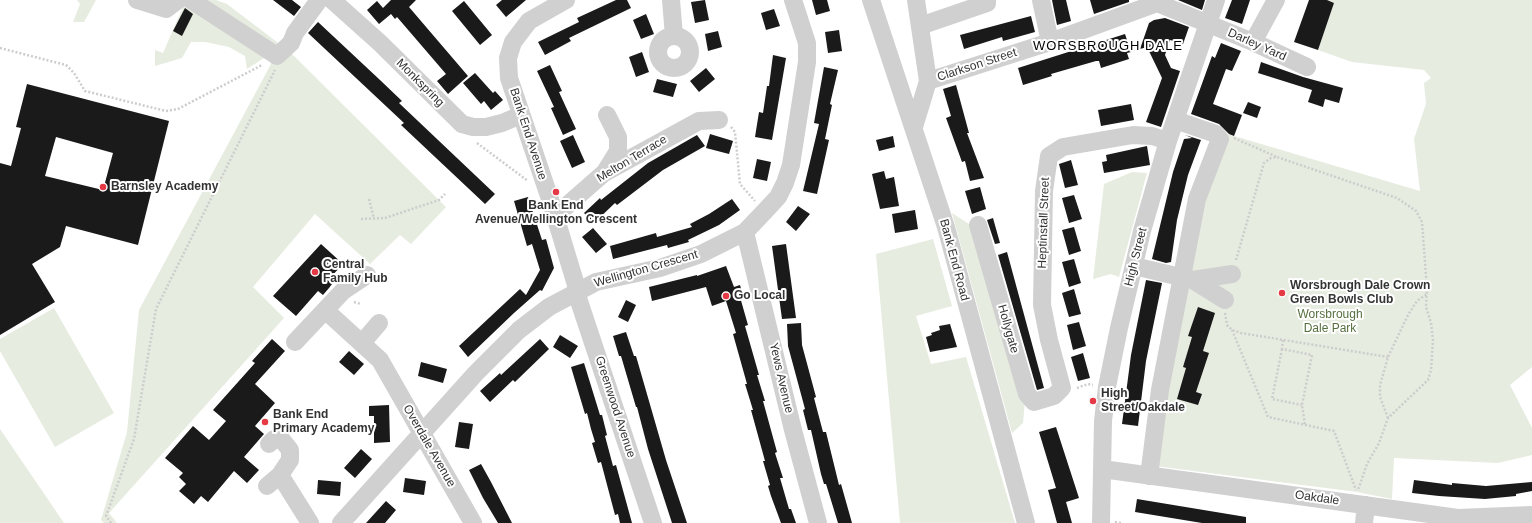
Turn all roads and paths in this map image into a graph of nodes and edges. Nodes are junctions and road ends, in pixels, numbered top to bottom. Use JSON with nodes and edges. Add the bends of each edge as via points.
{"nodes":[{"id":1,"x":137,"y":0,"type":"edge"},
{"id":2,"x":178,"y":0,"type":"edge"},
{"id":3,"x":191,"y":0,"type":"edge"},
{"id":4,"x":319,"y":0,"type":"edge"},
{"id":5,"x":566,"y":0,"type":"edge"},
{"id":6,"x":671,"y":0,"type":"edge"},
{"id":7,"x":793,"y":0,"type":"edge"},
{"id":8,"x":871,"y":0,"type":"edge"},
{"id":9,"x":916,"y":0,"type":"edge"},
{"id":10,"x":1041,"y":0,"type":"edge"},
{"id":11,"x":1216,"y":0,"type":"edge"},
{"id":12,"x":1276,"y":0,"type":"edge"},
{"id":13,"x":991,"y":1,"type":"edge"},
{"id":14,"x":345,"y":4,"type":"edge"},
{"id":15,"x":1207,"y":23,"type":"junction"},
{"id":16,"x":920,"y":26,"type":"junction"},
{"id":17,"x":674,"y":36,"type":"dead end"},
{"id":18,"x":1050,"y":42,"type":"junction"},
{"id":19,"x":1253,"y":42,"type":"junction"},
{"id":20,"x":0,"y":48,"type":"edge"},
{"id":21,"x":277,"y":56,"type":"junction"},
{"id":22,"x":1307,"y":67,"type":"dead end"},
{"id":23,"x":928,"y":81,"type":"junction"},
{"id":24,"x":521,"y":115,"type":"junction"},
{"id":25,"x":607,"y":115,"type":"dead end"},
{"id":26,"x":719,"y":120,"type":"joint"},
{"id":27,"x":1175,"y":120,"type":"junction"},
{"id":28,"x":914,"y":127,"type":"junction"},
{"id":29,"x":1216,"y":134,"type":"junction"},
{"id":30,"x":474,"y":140,"type":"dead end"},
{"id":31,"x":1168,"y":141,"type":"junction"},
{"id":32,"x":1278,"y":157,"type":"junction"},
{"id":33,"x":604,"y":173,"type":"junction"},
{"id":34,"x":530,"y":182,"type":"dead end"},
{"id":35,"x":446,"y":194,"type":"dead end"},
{"id":36,"x":369,"y":199,"type":"dead end"},
{"id":37,"x":765,"y":211,"type":"junction"},
{"id":38,"x":555,"y":216,"type":"junction"},
{"id":39,"x":361,"y":219,"type":"dead end"},
{"id":40,"x":374,"y":219,"type":"junction"},
{"id":41,"x":978,"y":225,"type":"dead end"},
{"id":42,"x":745,"y":232,"type":"junction"},
{"id":43,"x":1134,"y":266,"type":"junction"},
{"id":44,"x":1232,"y":274,"type":"joint"},
{"id":45,"x":367,"y":275,"type":"dead end"},
{"id":46,"x":1188,"y":278,"type":"junction"},
{"id":47,"x":576,"y":292,"type":"junction"},
{"id":48,"x":1427,"y":294,"type":"junction"},
{"id":49,"x":1225,"y":300,"type":"joint"},
{"id":50,"x":325,"y":310,"type":"junction"},
{"id":51,"x":380,"y":323,"type":"dead end"},
{"id":52,"x":1232,"y":330,"type":"junction"},
{"id":53,"x":1283,"y":340,"type":"junction"},
{"id":54,"x":295,"y":342,"type":"dead end"},
{"id":55,"x":362,"y":343,"type":"junction"},
{"id":56,"x":1282,"y":349,"type":"junction"},
{"id":57,"x":1388,"y":357,"type":"junction"},
{"id":58,"x":1107,"y":387,"type":"junction"},
{"id":59,"x":1062,"y":388,"type":"junction"},
{"id":60,"x":1302,"y":405,"type":"junction"},
{"id":61,"x":1388,"y":418,"type":"junction"},
{"id":62,"x":1305,"y":425,"type":"junction"},
{"id":63,"x":421,"y":432,"type":"junction"},
{"id":64,"x":269,"y":444,"type":"dead end"},
{"id":65,"x":1102,"y":469,"type":"junction"},
{"id":66,"x":1149,"y":476,"type":"junction"},
{"id":67,"x":1366,"y":505,"type":"junction"},
{"id":68,"x":1532,"y":515,"type":"edge"},
{"id":69,"x":1497,"y":520,"type":"edge"},
{"id":70,"x":111,"y":523,"type":"edge"},
{"id":71,"x":310,"y":523,"type":"edge"},
{"id":72,"x":341,"y":523,"type":"edge"},
{"id":73,"x":473,"y":523,"type":"edge"},
{"id":74,"x":653,"y":523,"type":"edge"},
{"id":75,"x":818,"y":523,"type":"edge"},
{"id":76,"x":1026,"y":523,"type":"edge"},
{"id":77,"x":1101,"y":523,"type":"edge"},
{"id":78,"x":1364,"y":523,"type":"edge"}],
"edges":[{"from":1,"to":2,"type":"street","via":[[166,9]]},
{"from":3,"to":21,"type":"street"},
{"from":4,"to":21,"type":"street","via":[[295,33],[291,43]]},
{"from":5,"to":24,"type":"street","name":"Bank End Avenue","via":[[529,20],[513,42],[508,58],[509,78]]},
{"from":6,"to":17,"type":"street"},
{"from":7,"to":37,"type":"street","name":"Wellington Crescent","via":[[807,43],[806,62],[791,165],[778,197]]},
{"from":8,"to":28,"type":"street","name":"Bank End Road"},
{"from":9,"to":16,"type":"street"},
{"from":10,"to":18,"type":"street"},
{"from":11,"to":15,"type":"street","name":"High Street"},
{"from":12,"to":19,"type":"street"},
{"from":13,"to":16,"type":"street"},
{"from":14,"to":24,"type":"street","name":"Monkspring","via":[[462,124],[486,127]]},
{"from":15,"to":18,"type":"street","name":"Clarkson Street","via":[[1157,3]]},
{"from":15,"to":19,"type":"street","name":"Darley Yard"},
{"from":15,"to":27,"type":"street","name":"High Street"},
{"from":16,"to":23,"type":"street"},
{"from":18,"to":23,"type":"street","name":"Clarkson Street"},
{"from":19,"to":22,"type":"street","name":"Darley Yard"},
{"from":20,"to":21,"type":"path","via":[[66,65],[85,90],[166,112],[178,110]]},
{"from":21,"to":70,"type":"path","via":[[275,71],[156,309],[134,439],[106,516]]},
{"from":23,"to":28,"type":"street"},
{"from":24,"to":38,"type":"street","name":"Bank End Avenue"},
{"from":25,"to":33,"type":"street","via":[[618,137],[618,151]]},
{"from":26,"to":33,"type":"street","name":"Melton Terrace","via":[[699,121]]},
{"from":26,"to":37,"type":"path","via":[[735,132],[740,184]]},
{"from":27,"to":29,"type":"street"},
{"from":27,"to":31,"type":"street","name":"High Street"},
{"from":28,"to":76,"type":"street","name":"Bank End Road","via":[[946,227]]},
{"from":29,"to":32,"type":"path","via":[[1227,135]]},
{"from":29,"to":46,"type":"street","via":[[1220,139],[1197,199]]},
{"from":30,"to":34,"type":"path"},
{"from":31,"to":43,"type":"street","name":"High Street"},
{"from":31,"to":59,"type":"street","name":"Heptinstall Street","via":[[1152,136],[1133,135],[1062,147],[1049,156],[1044,191],[1042,305],[1048,340]]},
{"from":32,"to":44,"type":"path","via":[[1264,163]]},
{"from":32,"to":48,"type":"path","via":[[1397,198],[1416,211],[1422,222]]},
{"from":33,"to":38,"type":"street","name":"Melton Terrace"},
{"from":35,"to":40,"type":"path","via":[[439,200],[385,218]]},
{"from":36,"to":40,"type":"path"},
{"from":37,"to":42,"type":"street","name":"Wellington Crescent"},
{"from":38,"to":47,"type":"street","name":"Bank End Avenue"},
{"from":39,"to":40,"type":"path"},
{"from":41,"to":59,"type":"street","name":"Hollygate","via":[[1027,394],[1034,402],[1054,396]]},
{"from":42,"to":47,"type":"street","name":"Wellington Crescent","via":[[701,254],[660,268],[596,282]]},
{"from":42,"to":75,"type":"street","name":"Yews Avenue"},
{"from":43,"to":46,"type":"street"},
{"from":43,"to":58,"type":"street","name":"High Street"},
{"from":44,"to":46,"type":"street"},
{"from":45,"to":50,"type":"street","via":[[343,291]]},
{"from":46,"to":49,"type":"street"},
{"from":46,"to":66,"type":"street","via":[[1160,390]]},
{"from":47,"to":63,"type":"street","name":"Wellington Crescent","via":[[549,307],[519,330]]},
{"from":47,"to":74,"type":"street","name":"Greenwood Avenue"},
{"from":48,"to":57,"type":"path","via":[[1417,301],[1408,315]]},
{"from":48,"to":61,"type":"path","via":[[1426,307],[1433,340],[1428,380]]},
{"from":49,"to":52,"type":"path","via":[[1224,318]]},
{"from":50,"to":54,"type":"street","via":[[312,328]]},
{"from":50,"to":55,"type":"street","name":"Overdale Avenue","via":[[342,329]]},
{"from":51,"to":55,"type":"street"},
{"from":52,"to":53,"type":"path"},
{"from":52,"to":62,"type":"path","via":[[1268,417]]},
{"from":53,"to":56,"type":"path"},
{"from":53,"to":57,"type":"path"},
{"from":55,"to":63,"type":"street","name":"Overdale Avenue","via":[[380,360]]},
{"from":56,"to":60,"type":"path","via":[[1312,355]]},
{"from":56,"to":60,"type":"path","via":[[1272,399]]},
{"from":57,"to":61,"type":"path","via":[[1380,385],[1380,397]]},
{"from":58,"to":59,"type":"path","via":[[1088,384],[1077,388]]},
{"from":58,"to":65,"type":"street","name":"High Street"},
{"from":60,"to":62,"type":"path"},
{"from":61,"to":62,"type":"path","via":[[1357,492],[1334,431]]},
{"from":63,"to":72,"type":"street","name":"Wellington Crescent"},
{"from":63,"to":73,"type":"street","name":"Overdale Avenue"},
{"from":64,"to":71,"type":"street","via":[[274,439],[282,440],[290,450],[290,460],[277,481]]},
{"from":65,"to":66,"type":"street","name":"Oakdale"},
{"from":65,"to":77,"type":"street","name":"High Street"},
{"from":66,"to":67,"type":"street","name":"Oakdale"},
{"from":67,"to":69,"type":"street","name":"Oakdale","via":[[1458,518]]},
{"from":67,"to":78,"type":"street"},
{"from":68,"to":69,"type":"street","name":"Oakdale"}]}
